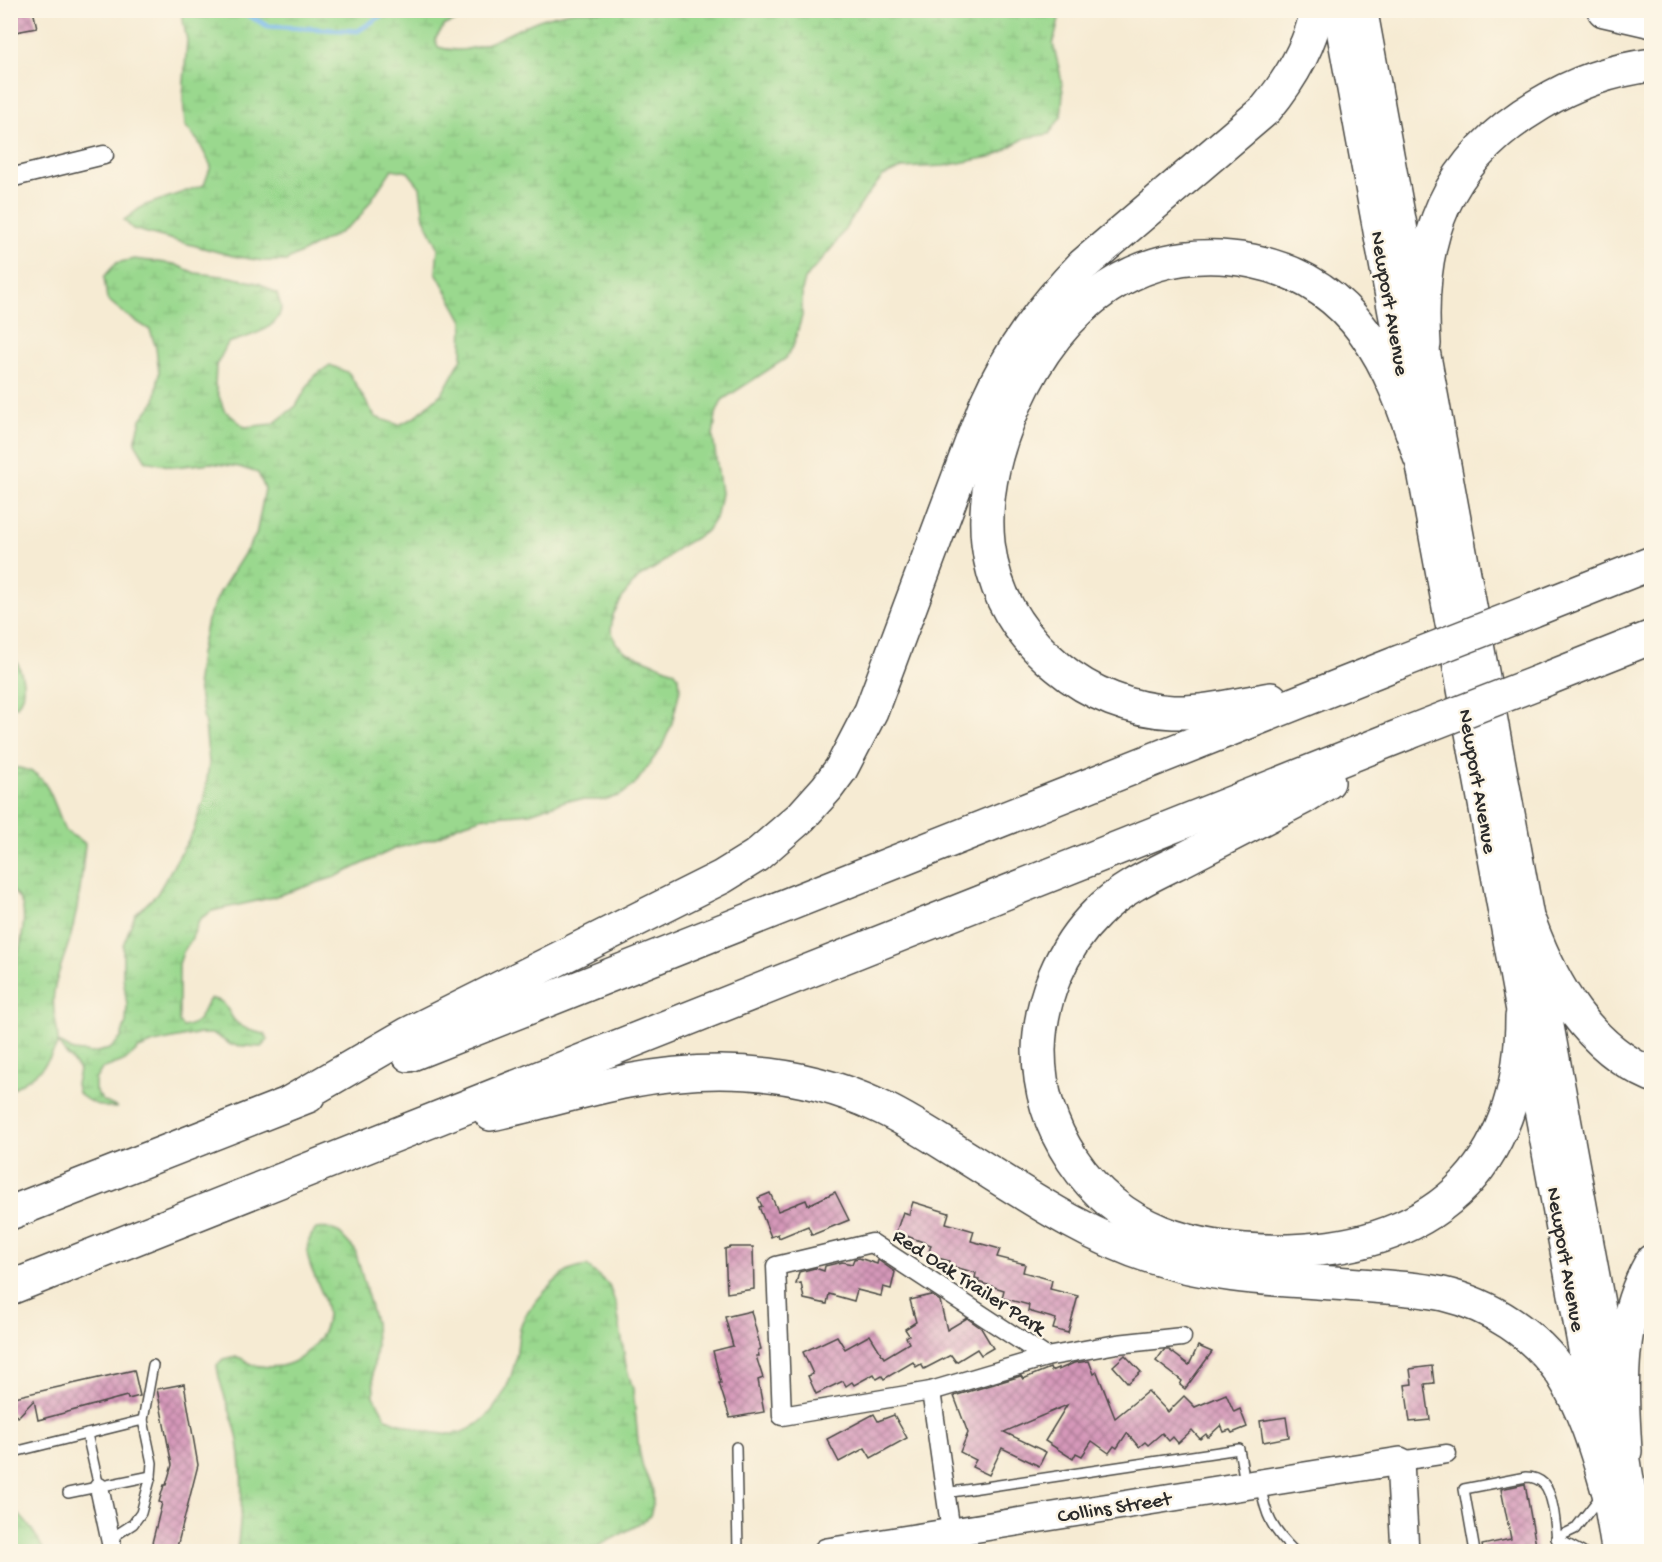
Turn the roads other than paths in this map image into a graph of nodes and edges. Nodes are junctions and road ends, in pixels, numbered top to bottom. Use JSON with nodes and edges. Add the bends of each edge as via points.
{"nodes":[{"id":1,"x":1317,"y":10,"type":"edge"},
{"id":2,"x":1338,"y":10,"type":"edge"},
{"id":3,"x":1362,"y":10,"type":"edge"},
{"id":4,"x":1604,"y":10,"type":"edge"},
{"id":5,"x":1652,"y":21,"type":"edge"},
{"id":6,"x":1652,"y":65,"type":"edge"},
{"id":7,"x":104,"y":155,"type":"dead end"},
{"id":8,"x":10,"y":178,"type":"edge"},
{"id":9,"x":1424,"y":344,"type":"junction"},
{"id":10,"x":1420,"y":457,"type":"junction"},
{"id":11,"x":1652,"y":549,"type":"edge"},
{"id":12,"x":1652,"y":563,"type":"edge"},
{"id":13,"x":1584,"y":590,"type":"junction"},
{"id":14,"x":1652,"y":637,"type":"edge"},
{"id":15,"x":1652,"y":647,"type":"edge"},
{"id":16,"x":1608,"y":654,"type":"junction"},
{"id":17,"x":1337,"y":687,"type":"junction"},
{"id":18,"x":1410,"y":732,"type":"junction"},
{"id":19,"x":1530,"y":924,"type":"junction"},
{"id":20,"x":1522,"y":1017,"type":"junction"},
{"id":21,"x":1652,"y":1075,"type":"edge"},
{"id":22,"x":289,"y":1103,"type":"junction"},
{"id":23,"x":390,"y":1137,"type":"junction"},
{"id":24,"x":10,"y":1213,"type":"edge"},
{"id":25,"x":1652,"y":1261,"type":"edge"},
{"id":26,"x":10,"y":1288,"type":"edge"},
{"id":27,"x":1182,"y":1337,"type":"dead end"},
{"id":28,"x":1046,"y":1358,"type":"junction"},
{"id":29,"x":153,"y":1365,"type":"dead end"},
{"id":30,"x":931,"y":1391,"type":"junction"},
{"id":31,"x":143,"y":1420,"type":"junction"},
{"id":32,"x":87,"y":1434,"type":"junction"},
{"id":33,"x":736,"y":1447,"type":"dead end"},
{"id":34,"x":1625,"y":1451,"type":"junction"},
{"id":35,"x":14,"y":1452,"type":"dead end"},
{"id":36,"x":1447,"y":1454,"type":"dead end"},
{"id":37,"x":1400,"y":1461,"type":"junction"},
{"id":38,"x":151,"y":1476,"type":"junction"},
{"id":39,"x":1253,"y":1484,"type":"junction"},
{"id":40,"x":99,"y":1486,"type":"junction"},
{"id":41,"x":1607,"y":1486,"type":"junction"},
{"id":42,"x":68,"y":1493,"type":"dead end"},
{"id":43,"x":945,"y":1493,"type":"junction"},
{"id":44,"x":951,"y":1532,"type":"junction"},
{"id":45,"x":1556,"y":1538,"type":"junction"},
{"id":46,"x":112,"y":1545,"type":"edge"},
{"id":47,"x":738,"y":1551,"type":"edge"},
{"id":48,"x":827,"y":1551,"type":"edge"},
{"id":49,"x":1295,"y":1551,"type":"edge"},
{"id":50,"x":1405,"y":1551,"type":"edge"},
{"id":51,"x":1475,"y":1551,"type":"edge"},
{"id":52,"x":1558,"y":1551,"type":"edge"},
{"id":53,"x":1582,"y":1551,"type":"edge"},
{"id":54,"x":1617,"y":1551,"type":"edge"},
{"id":55,"x":1640,"y":1551,"type":"edge"}],
"edges":[{"from":1,"to":22,"type":"highway","via":[[1297,65],[1266,109],[1083,265],[1020,339],[986,404],[871,711],[841,769],[807,811],[771,845],[722,878],[408,1034]]},
{"from":2,"to":10,"type":"main road","name":"Newport Avenue"},
{"from":3,"to":9,"type":"main road","name":"Newport Avenue"},
{"from":4,"to":5,"type":"highway"},
{"from":6,"to":9,"type":"highway","via":[[1594,78],[1552,96],[1501,131],[1469,163],[1444,203],[1429,248],[1423,295]]},
{"from":7,"to":8,"type":"street"},
{"from":9,"to":19,"type":"main road","name":"Newport Avenue"},
{"from":10,"to":17,"type":"highway","via":[[1386,365],[1350,314],[1325,292],[1294,274],[1228,257],[1156,265],[1115,282],[1090,299],[1066,322],[1036,364],[1001,438],[992,467],[986,512],[993,572],[1022,630],[1064,672],[1116,700],[1173,712]]},
{"from":10,"to":20,"type":"main road","name":"Newport Avenue"},
{"from":11,"to":13,"type":"highway"},
{"from":12,"to":13,"type":"highway"},
{"from":13,"to":17,"type":"highway","bridge":true},
{"from":14,"to":16,"type":"highway"},
{"from":15,"to":16,"type":"highway"},
{"from":16,"to":18,"type":"highway","bridge":true},
{"from":17,"to":22,"type":"highway"},
{"from":18,"to":20,"type":"highway","via":[[1304,797],[1134,884],[1088,922],[1059,967],[1041,1024],[1040,1075],[1056,1131],[1078,1168],[1097,1190],[1133,1218],[1175,1237],[1216,1247],[1262,1251],[1311,1250],[1365,1241],[1426,1215],[1457,1191],[1479,1167],[1496,1139],[1511,1100],[1520,1057]]},
{"from":18,"to":23,"type":"highway"},
{"from":19,"to":21,"type":"highway","via":[[1553,977],[1578,1016],[1610,1049]]},
{"from":19,"to":34,"type":"main road","name":"Newport Avenue"},
{"from":20,"to":41,"type":"main road","name":"Newport Avenue"},
{"from":22,"to":24,"type":"highway"},
{"from":23,"to":26,"type":"highway"},
{"from":23,"to":41,"type":"highway","via":[[626,1082],[677,1074],[758,1073],[828,1086],[893,1113],[1072,1221],[1153,1258],[1233,1275],[1429,1292],[1487,1310],[1528,1337],[1561,1373],[1585,1418]]},
{"from":25,"to":34,"type":"highway","via":[[1626,1326],[1622,1384]]},
{"from":27,"to":28,"type":"street","name":"Red Oak Trailer Park","via":[[1117,1344]]},
{"from":28,"to":30,"type":"street","name":"Red Oak Trailer Park"},
{"from":28,"to":30,"type":"street","name":"Red Oak Trailer Park","via":[[872,1243],[776,1266],[782,1416]]},
{"from":29,"to":31,"type":"lane"},
{"from":30,"to":43,"type":"street"},
{"from":31,"to":32,"type":"lane"},
{"from":31,"to":38,"type":"lane"},
{"from":32,"to":35,"type":"lane"},
{"from":32,"to":40,"type":"lane"},
{"from":33,"to":47,"type":"lane"},
{"from":34,"to":55,"type":"main road","name":"Newport Avenue"},
{"from":36,"to":37,"type":"street","name":"Collins Street"},
{"from":37,"to":39,"type":"street","name":"Collins Street"},
{"from":37,"to":50,"type":"street"},
{"from":38,"to":40,"type":"lane"},
{"from":38,"to":46,"type":"lane","via":[[137,1519]]},
{"from":39,"to":43,"type":"lane","via":[[1239,1449]]},
{"from":39,"to":44,"type":"street","name":"Collins Street"},
{"from":39,"to":49,"type":"lane","via":[[1276,1533]]},
{"from":40,"to":42,"type":"lane"},
{"from":40,"to":46,"type":"street"},
{"from":41,"to":45,"type":"lane","via":[[1575,1529]]},
{"from":41,"to":54,"type":"main road","name":"Newport Avenue"},
{"from":43,"to":44,"type":"street"},
{"from":44,"to":48,"type":"street","name":"Collins Street"},
{"from":45,"to":51,"type":"lane","via":[[1548,1490],[1540,1481],[1526,1477],[1464,1489]]},
{"from":45,"to":52,"type":"lane"},
{"from":45,"to":53,"type":"lane"}]}
